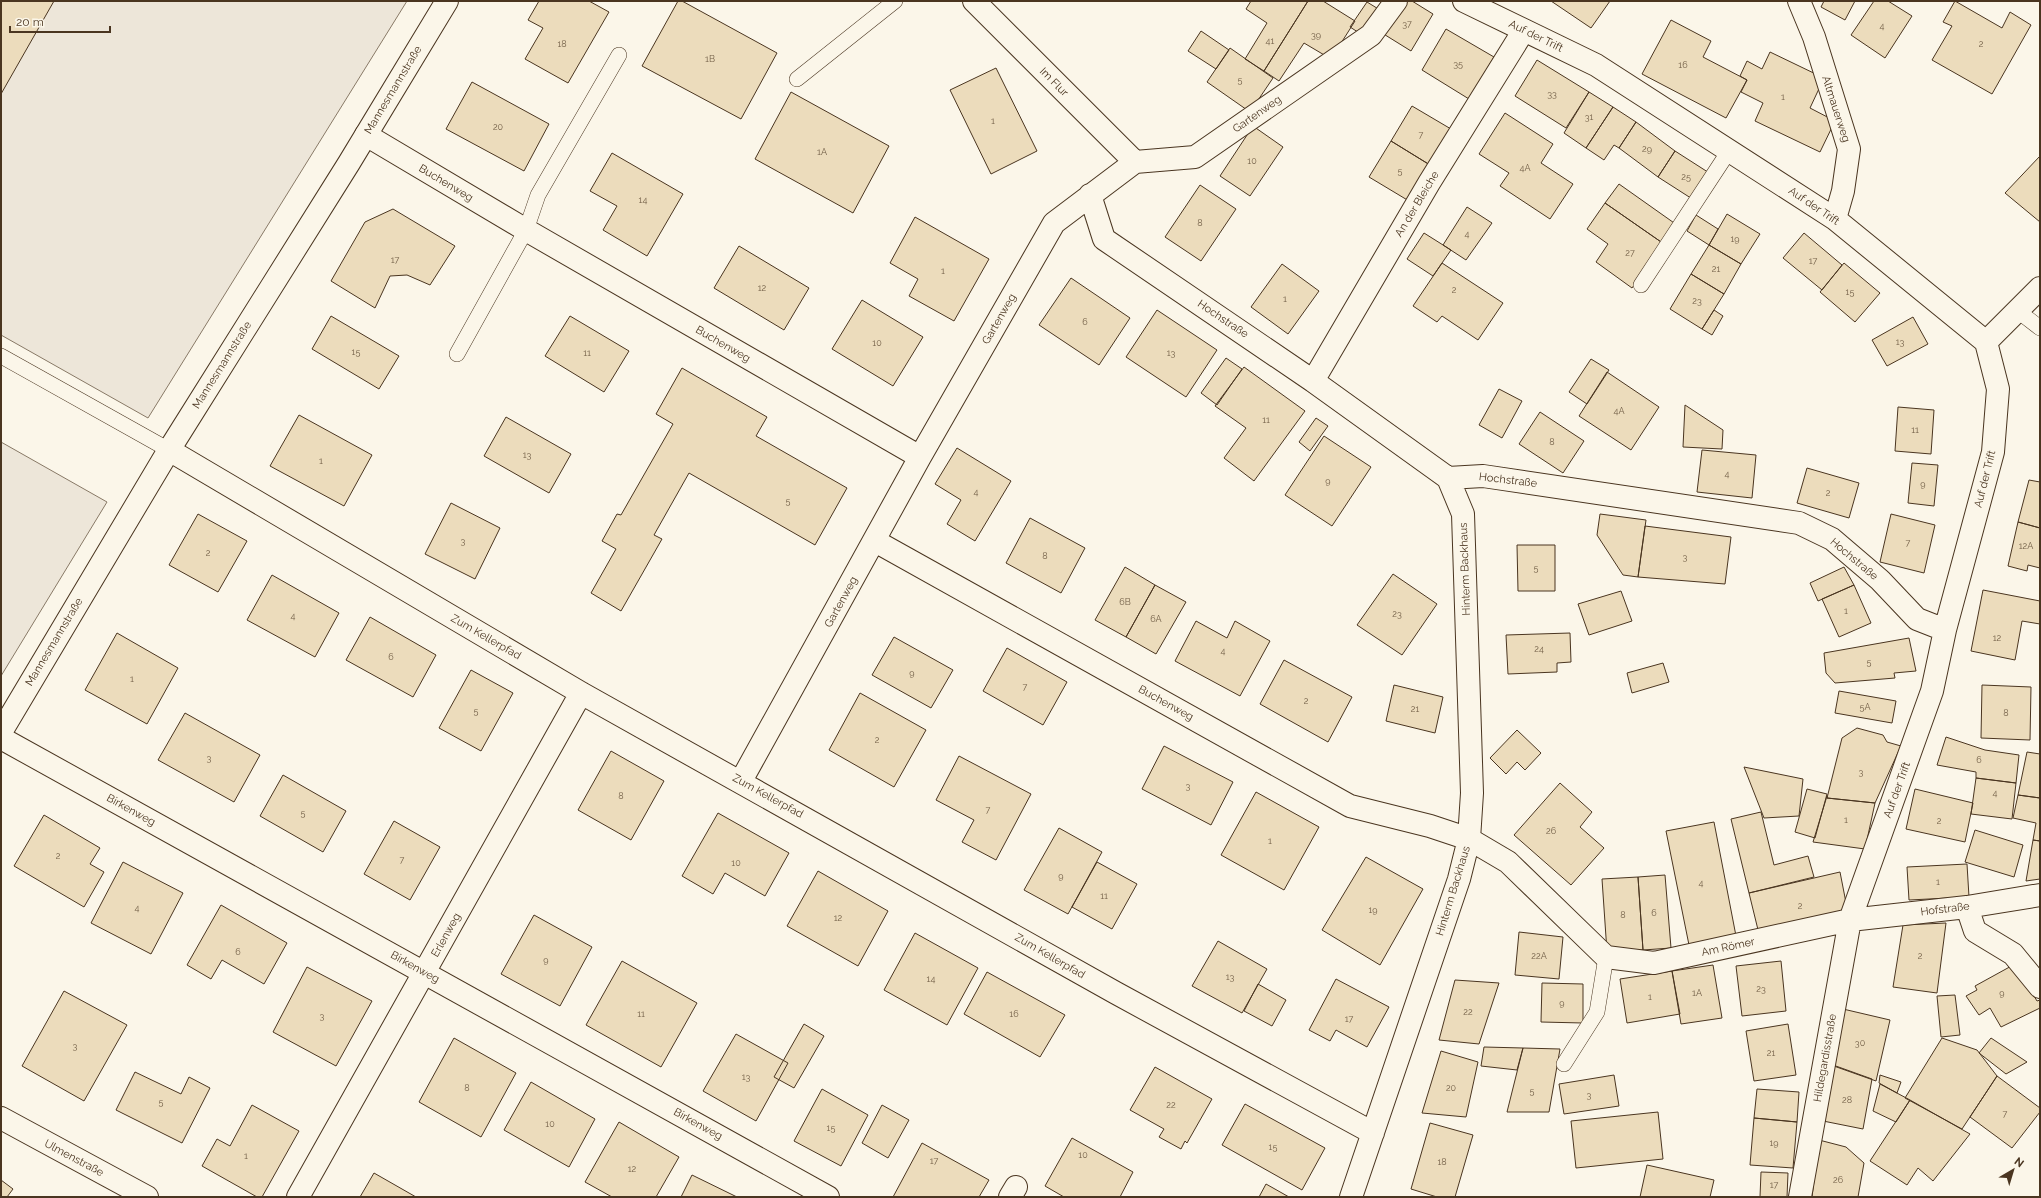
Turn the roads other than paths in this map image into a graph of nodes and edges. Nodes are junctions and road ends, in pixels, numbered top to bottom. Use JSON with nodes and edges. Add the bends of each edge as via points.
{"nodes":[{"id":1,"x":447,"y":1,"type":"edge"},
{"id":2,"x":895,"y":1,"type":"edge"},
{"id":3,"x":974,"y":1,"type":"edge"},
{"id":4,"x":1396,"y":1,"type":"edge"},
{"id":5,"x":1464,"y":1,"type":"edge"},
{"id":6,"x":1799,"y":1,"type":"edge"},
{"id":7,"x":1524,"y":30,"type":"junction"},
{"id":8,"x":619,"y":55,"type":"dead end"},
{"id":9,"x":797,"y":79,"type":"dead end"},
{"id":10,"x":366,"y":135,"type":"junction"},
{"id":11,"x":1729,"y":151,"type":"junction"},
{"id":12,"x":1135,"y":162,"type":"junction"},
{"id":13,"x":1090,"y":195,"type":"junction"},
{"id":14,"x":1835,"y":219,"type":"junction"},
{"id":15,"x":526,"y":230,"type":"junction"},
{"id":16,"x":1641,"y":285,"type":"dead end"},
{"id":17,"x":2040,"y":288,"type":"edge"},
{"id":18,"x":2018,"y":311,"type":"junction"},
{"id":19,"x":2040,"y":328,"type":"edge"},
{"id":20,"x":1986,"y":342,"type":"junction"},
{"id":21,"x":457,"y":354,"type":"dead end"},
{"id":22,"x":1,"y":356,"type":"edge"},
{"id":23,"x":1313,"y":381,"type":"junction"},
{"id":24,"x":169,"y":450,"type":"junction"},
{"id":25,"x":920,"y":457,"type":"junction"},
{"id":26,"x":1448,"y":478,"type":"junction"},
{"id":27,"x":875,"y":541,"type":"junction"},
{"id":28,"x":1944,"y":630,"type":"junction"},
{"id":29,"x":581,"y":692,"type":"junction"},
{"id":30,"x":1,"y":732,"type":"edge"},
{"id":31,"x":1,"y":738,"type":"edge"},
{"id":32,"x":741,"y":781,"type":"junction"},
{"id":33,"x":1469,"y":839,"type":"junction"},
{"id":34,"x":2040,"y":895,"type":"edge"},
{"id":35,"x":1967,"y":906,"type":"junction"},
{"id":36,"x":1850,"y":920,"type":"junction"},
{"id":37,"x":1606,"y":957,"type":"junction"},
{"id":38,"x":425,"y":972,"type":"junction"},
{"id":39,"x":2040,"y":987,"type":"edge"},
{"id":40,"x":1564,"y":1064,"type":"dead end"},
{"id":41,"x":1,"y":1118,"type":"edge"},
{"id":42,"x":1373,"y":1133,"type":"junction"},
{"id":43,"x":147,"y":1197,"type":"edge"},
{"id":44,"x":298,"y":1197,"type":"edge"},
{"id":45,"x":828,"y":1197,"type":"edge"},
{"id":46,"x":1351,"y":1197,"type":"edge"},
{"id":47,"x":1800,"y":1197,"type":"edge"}],
"edges":[{"from":1,"to":10,"type":"street","name":"Mannesmannstraße"},
{"from":2,"to":9,"type":"lane"},
{"from":3,"to":12,"type":"street","name":"Im Flur"},
{"from":4,"to":12,"type":"street","name":"Gartenweg","via":[[1371,35],[1195,157]]},
{"from":5,"to":7,"type":"street","name":"Auf der Trift"},
{"from":6,"to":14,"type":"street","name":"Altmauerweg","via":[[1814,37],[1849,148],[1843,191]]},
{"from":7,"to":11,"type":"street","name":"Auf der Trift","via":[[1596,65]]},
{"from":7,"to":23,"type":"street","name":"An der Bleiche","via":[[1429,183]]},
{"from":8,"to":15,"type":"lane","via":[[538,195]]},
{"from":10,"to":15,"type":"street","name":"Buchenweg"},
{"from":10,"to":24,"type":"street","name":"Mannesmannstraße"},
{"from":11,"to":14,"type":"street","name":"Auf der Trift"},
{"from":11,"to":16,"type":"lane"},
{"from":12,"to":13,"type":"street","name":"Gartenweg"},
{"from":13,"to":23,"type":"street","name":"Hochstraße","via":[[1104,239]]},
{"from":13,"to":25,"type":"street","name":"Gartenweg","via":[[1054,223]]},
{"from":14,"to":20,"type":"street","name":"Auf der Trift"},
{"from":15,"to":21,"type":"lane"},
{"from":15,"to":25,"type":"street","name":"Buchenweg"},
{"from":17,"to":18,"type":"street"},
{"from":18,"to":19,"type":"lane"},
{"from":18,"to":20,"type":"street"},
{"from":20,"to":28,"type":"street","name":"Auf der Trift","via":[[1998,389],[1993,452]]},
{"from":22,"to":24,"type":"lane"},
{"from":23,"to":26,"type":"street","name":"Hochstraße"},
{"from":24,"to":29,"type":"street","name":"Zum Kellerpfad"},
{"from":24,"to":30,"type":"street","name":"Mannesmannstraße"},
{"from":25,"to":27,"type":"street","name":"Gartenweg"},
{"from":26,"to":28,"type":"street","name":"Hochstraße","via":[[1483,476],[1799,523],[1832,539],[1880,580],[1917,619]]},
{"from":26,"to":33,"type":"street","name":"Hinterm Backhaus","via":[[1463,514],[1472,793]]},
{"from":27,"to":32,"type":"street","name":"Gartenweg"},
{"from":27,"to":33,"type":"street","name":"Buchenweg","via":[[1350,806],[1430,826]]},
{"from":28,"to":36,"type":"street","name":"Auf der Trift","via":[[1932,691]]},
{"from":29,"to":32,"type":"street","name":"Zum Kellerpfad"},
{"from":29,"to":38,"type":"street","name":"Erlenweg"},
{"from":31,"to":38,"type":"street","name":"Birkenweg"},
{"from":32,"to":42,"type":"street","name":"Zum Kellerpfad","via":[[1116,993]]},
{"from":33,"to":37,"type":"street","via":[[1508,862]]},
{"from":33,"to":42,"type":"street","name":"Hinterm Backhaus","via":[[1459,879]]},
{"from":34,"to":35,"type":"street","name":"Hofstraße"},
{"from":35,"to":36,"type":"street","name":"Hofstraße"},
{"from":35,"to":39,"type":"street","via":[[1975,931],[2013,954]]},
{"from":36,"to":37,"type":"street","name":"Am Römer","via":[[1654,963]]},
{"from":36,"to":47,"type":"street","name":"Hildegardisstraße"},
{"from":37,"to":40,"type":"lane","via":[[1597,1012]]},
{"from":38,"to":44,"type":"street","name":"Erlenweg"},
{"from":38,"to":45,"type":"street","name":"Birkenweg"},
{"from":41,"to":43,"type":"street","name":"Ulmenstraße"},
{"from":42,"to":46,"type":"street","name":"Hinterm Backhaus"}]}
